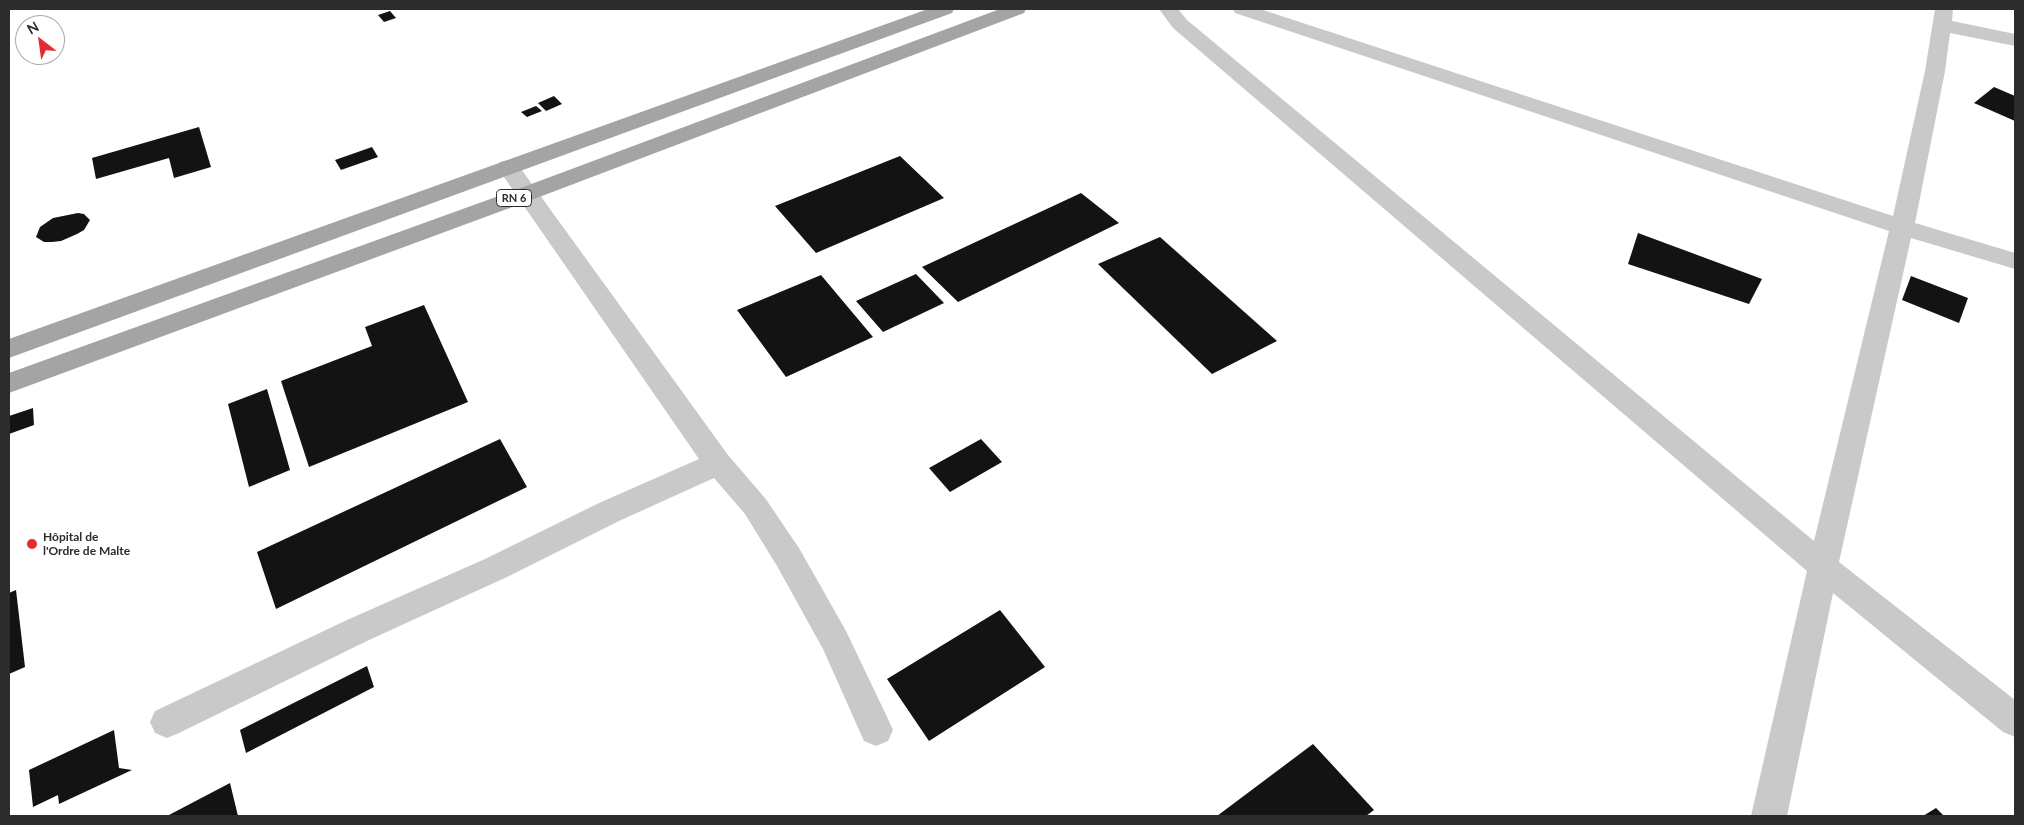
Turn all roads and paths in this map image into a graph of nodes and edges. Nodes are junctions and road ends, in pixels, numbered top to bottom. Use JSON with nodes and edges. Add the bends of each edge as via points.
{"nodes":[{"id":1,"x":945,"y":9,"type":"edge"},
{"id":2,"x":1017,"y":9,"type":"edge"},
{"id":3,"x":1168,"y":9,"type":"edge"},
{"id":4,"x":1242,"y":9,"type":"edge"},
{"id":5,"x":1943,"y":17,"type":"edge"},
{"id":6,"x":2015,"y":40,"type":"edge"},
{"id":7,"x":508,"y":166,"type":"junction"},
{"id":8,"x":526,"y":194,"type":"junction"},
{"id":9,"x":1902,"y":227,"type":"junction"},
{"id":10,"x":2015,"y":261,"type":"edge"},
{"id":11,"x":9,"y":349,"type":"edge"},
{"id":12,"x":9,"y":383,"type":"edge"},
{"id":13,"x":718,"y":463,"type":"junction"},
{"id":14,"x":1823,"y":567,"type":"junction"},
{"id":15,"x":2015,"y":721,"type":"edge"},
{"id":16,"x":167,"y":722,"type":"dead end"},
{"id":17,"x":876,"y":730,"type":"dead end"},
{"id":18,"x":1769,"y":816,"type":"edge"}],
"edges":[{"from":1,"to":7,"type":"main road","number":"RN 6"},
{"from":2,"to":8,"type":"main road","number":"RN 6"},
{"from":3,"to":14,"type":"street","via":[[1187,31]]},
{"from":4,"to":9,"type":"street"},
{"from":5,"to":6,"type":"street"},
{"from":5,"to":9,"type":"street"},
{"from":7,"to":8,"type":"street"},
{"from":7,"to":11,"type":"main road","number":"RN 6"},
{"from":8,"to":12,"type":"main road","number":"RN 6"},
{"from":8,"to":13,"type":"street"},
{"from":9,"to":10,"type":"street"},
{"from":9,"to":14,"type":"street"},
{"from":13,"to":16,"type":"street"},
{"from":13,"to":17,"type":"street","via":[[755,506],[788,557],[835,641]]},
{"from":14,"to":15,"type":"street"},
{"from":14,"to":18,"type":"street"}]}
